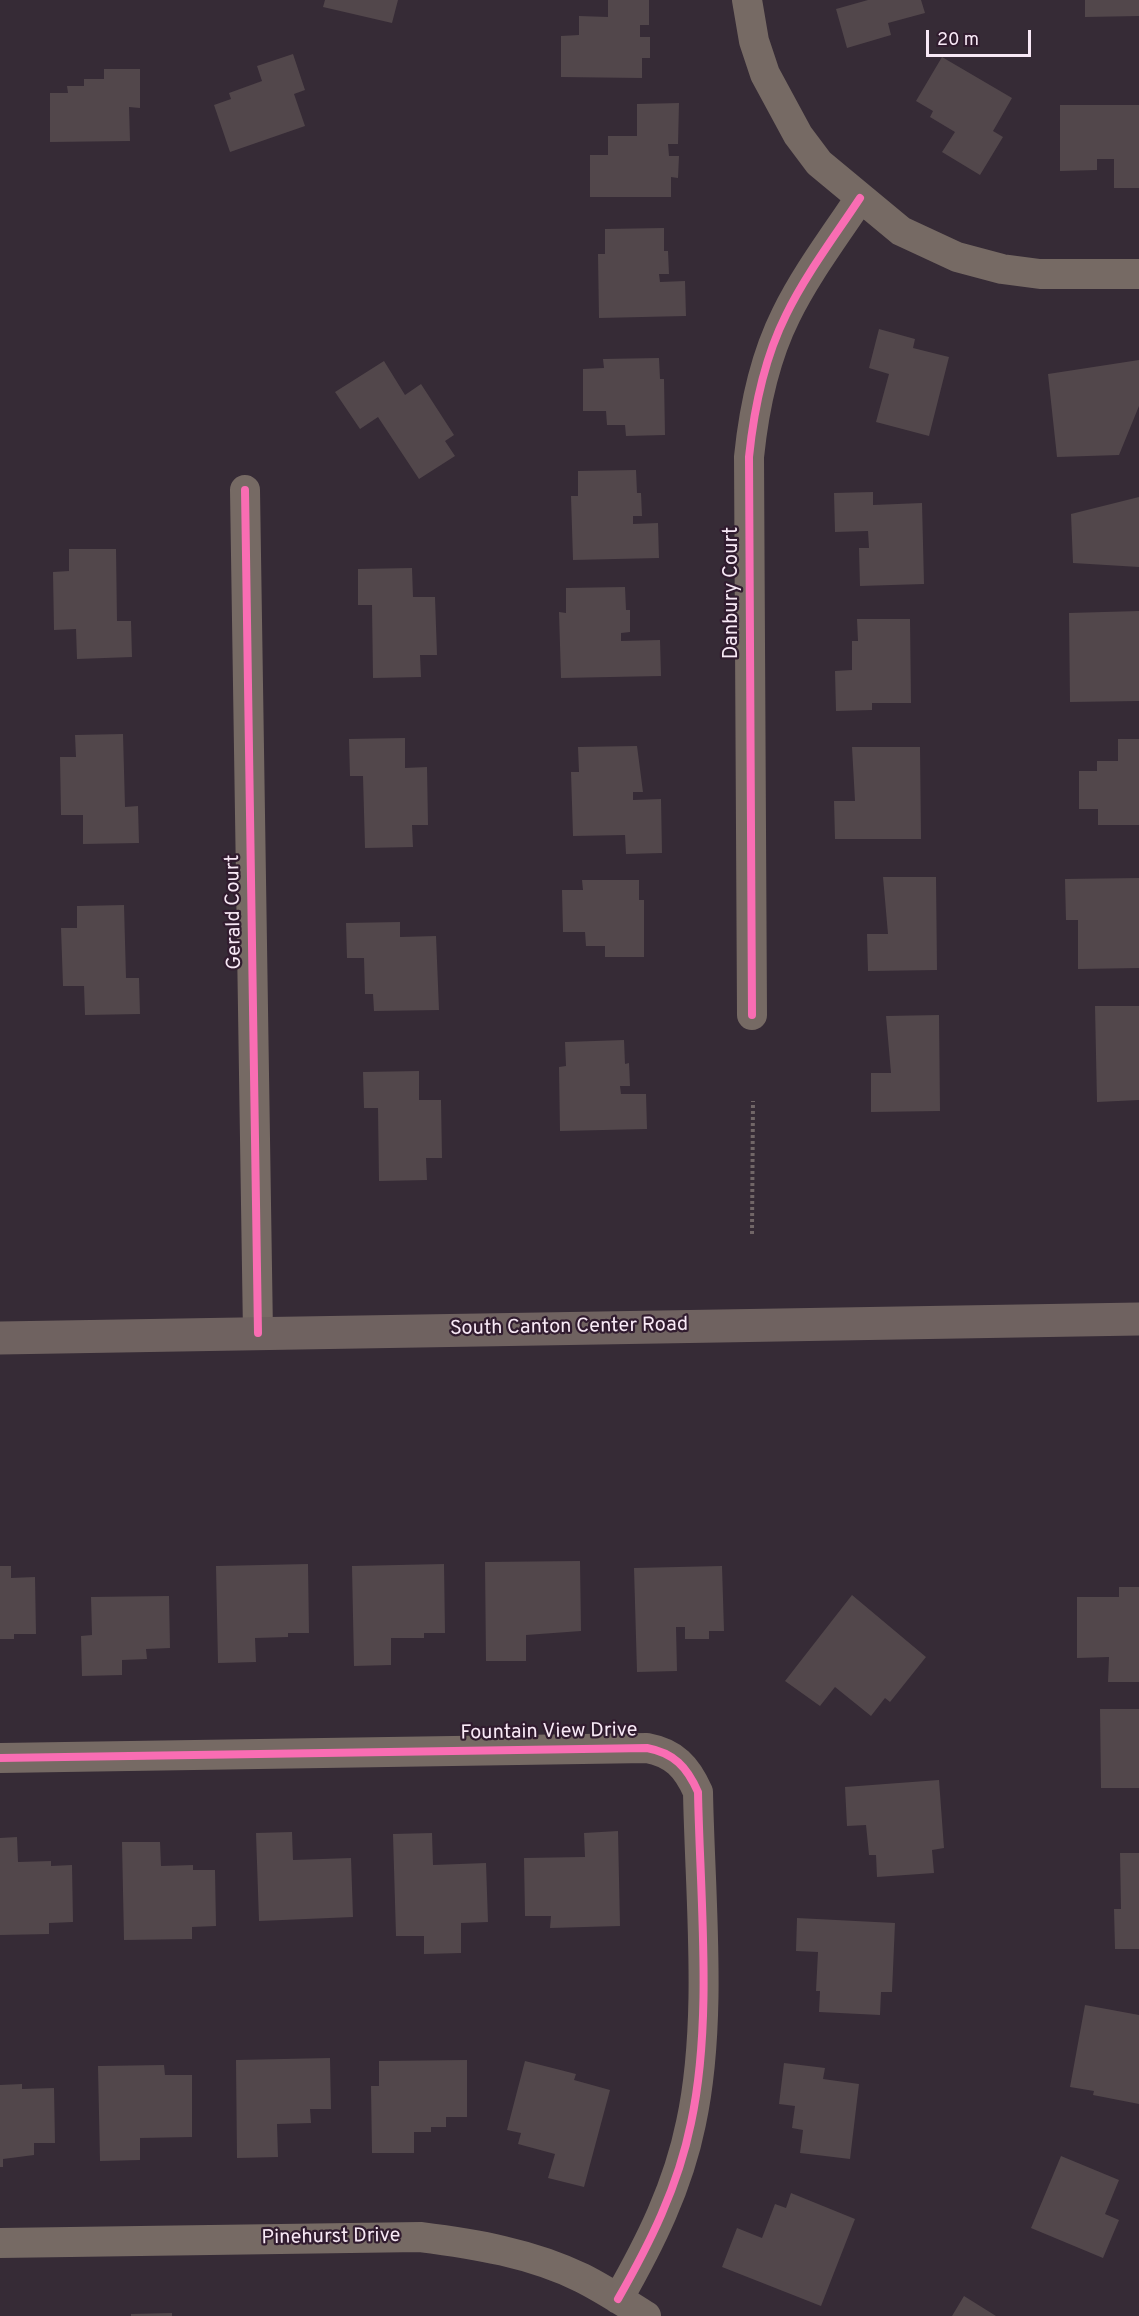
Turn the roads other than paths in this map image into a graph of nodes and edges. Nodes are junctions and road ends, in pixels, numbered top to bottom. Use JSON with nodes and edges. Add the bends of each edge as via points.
{"nodes":[{"id":1,"x":747,"y":0,"type":"edge"},
{"id":2,"x":860,"y":198,"type":"junction"},
{"id":3,"x":1139,"y":274,"type":"edge"},
{"id":4,"x":244,"y":490,"type":"dead end"},
{"id":5,"x":752,"y":1015,"type":"dead end"},
{"id":6,"x":1139,"y":1319,"type":"edge"},
{"id":7,"x":258,"y":1333,"type":"junction"},
{"id":8,"x":0,"y":1338,"type":"edge"},
{"id":9,"x":0,"y":1758,"type":"edge"},
{"id":10,"x":0,"y":2243,"type":"edge"},
{"id":11,"x":618,"y":2299,"type":"junction"},
{"id":12,"x":646,"y":2316,"type":"edge"}],
"edges":[{"from":1,"to":2,"type":"street","via":[[754,41],[780,105],[819,163]]},
{"from":2,"to":3,"type":"street","via":[[901,231],[957,257],[1040,274]]},
{"from":2,"to":5,"type":"street","name":"Danbury Court","via":[[786,314],[767,360],[753,420],[749,457]]},
{"from":4,"to":7,"type":"street","name":"Gerald Court"},
{"from":6,"to":7,"type":"main road","name":"South Canton Center Road"},
{"from":7,"to":8,"type":"main road","name":"South Canton Center Road"},
{"from":9,"to":11,"type":"street","name":"Fountain View Drive","via":[[647,1748],[678,1760],[698,1792],[702,2050],[692,2123],[676,2180],[654,2235]]},
{"from":10,"to":11,"type":"street","name":"Pinehurst Drive","via":[[420,2237],[475,2244],[529,2258],[581,2278]]},
{"from":11,"to":12,"type":"street","name":"Pinehurst Drive"}]}
